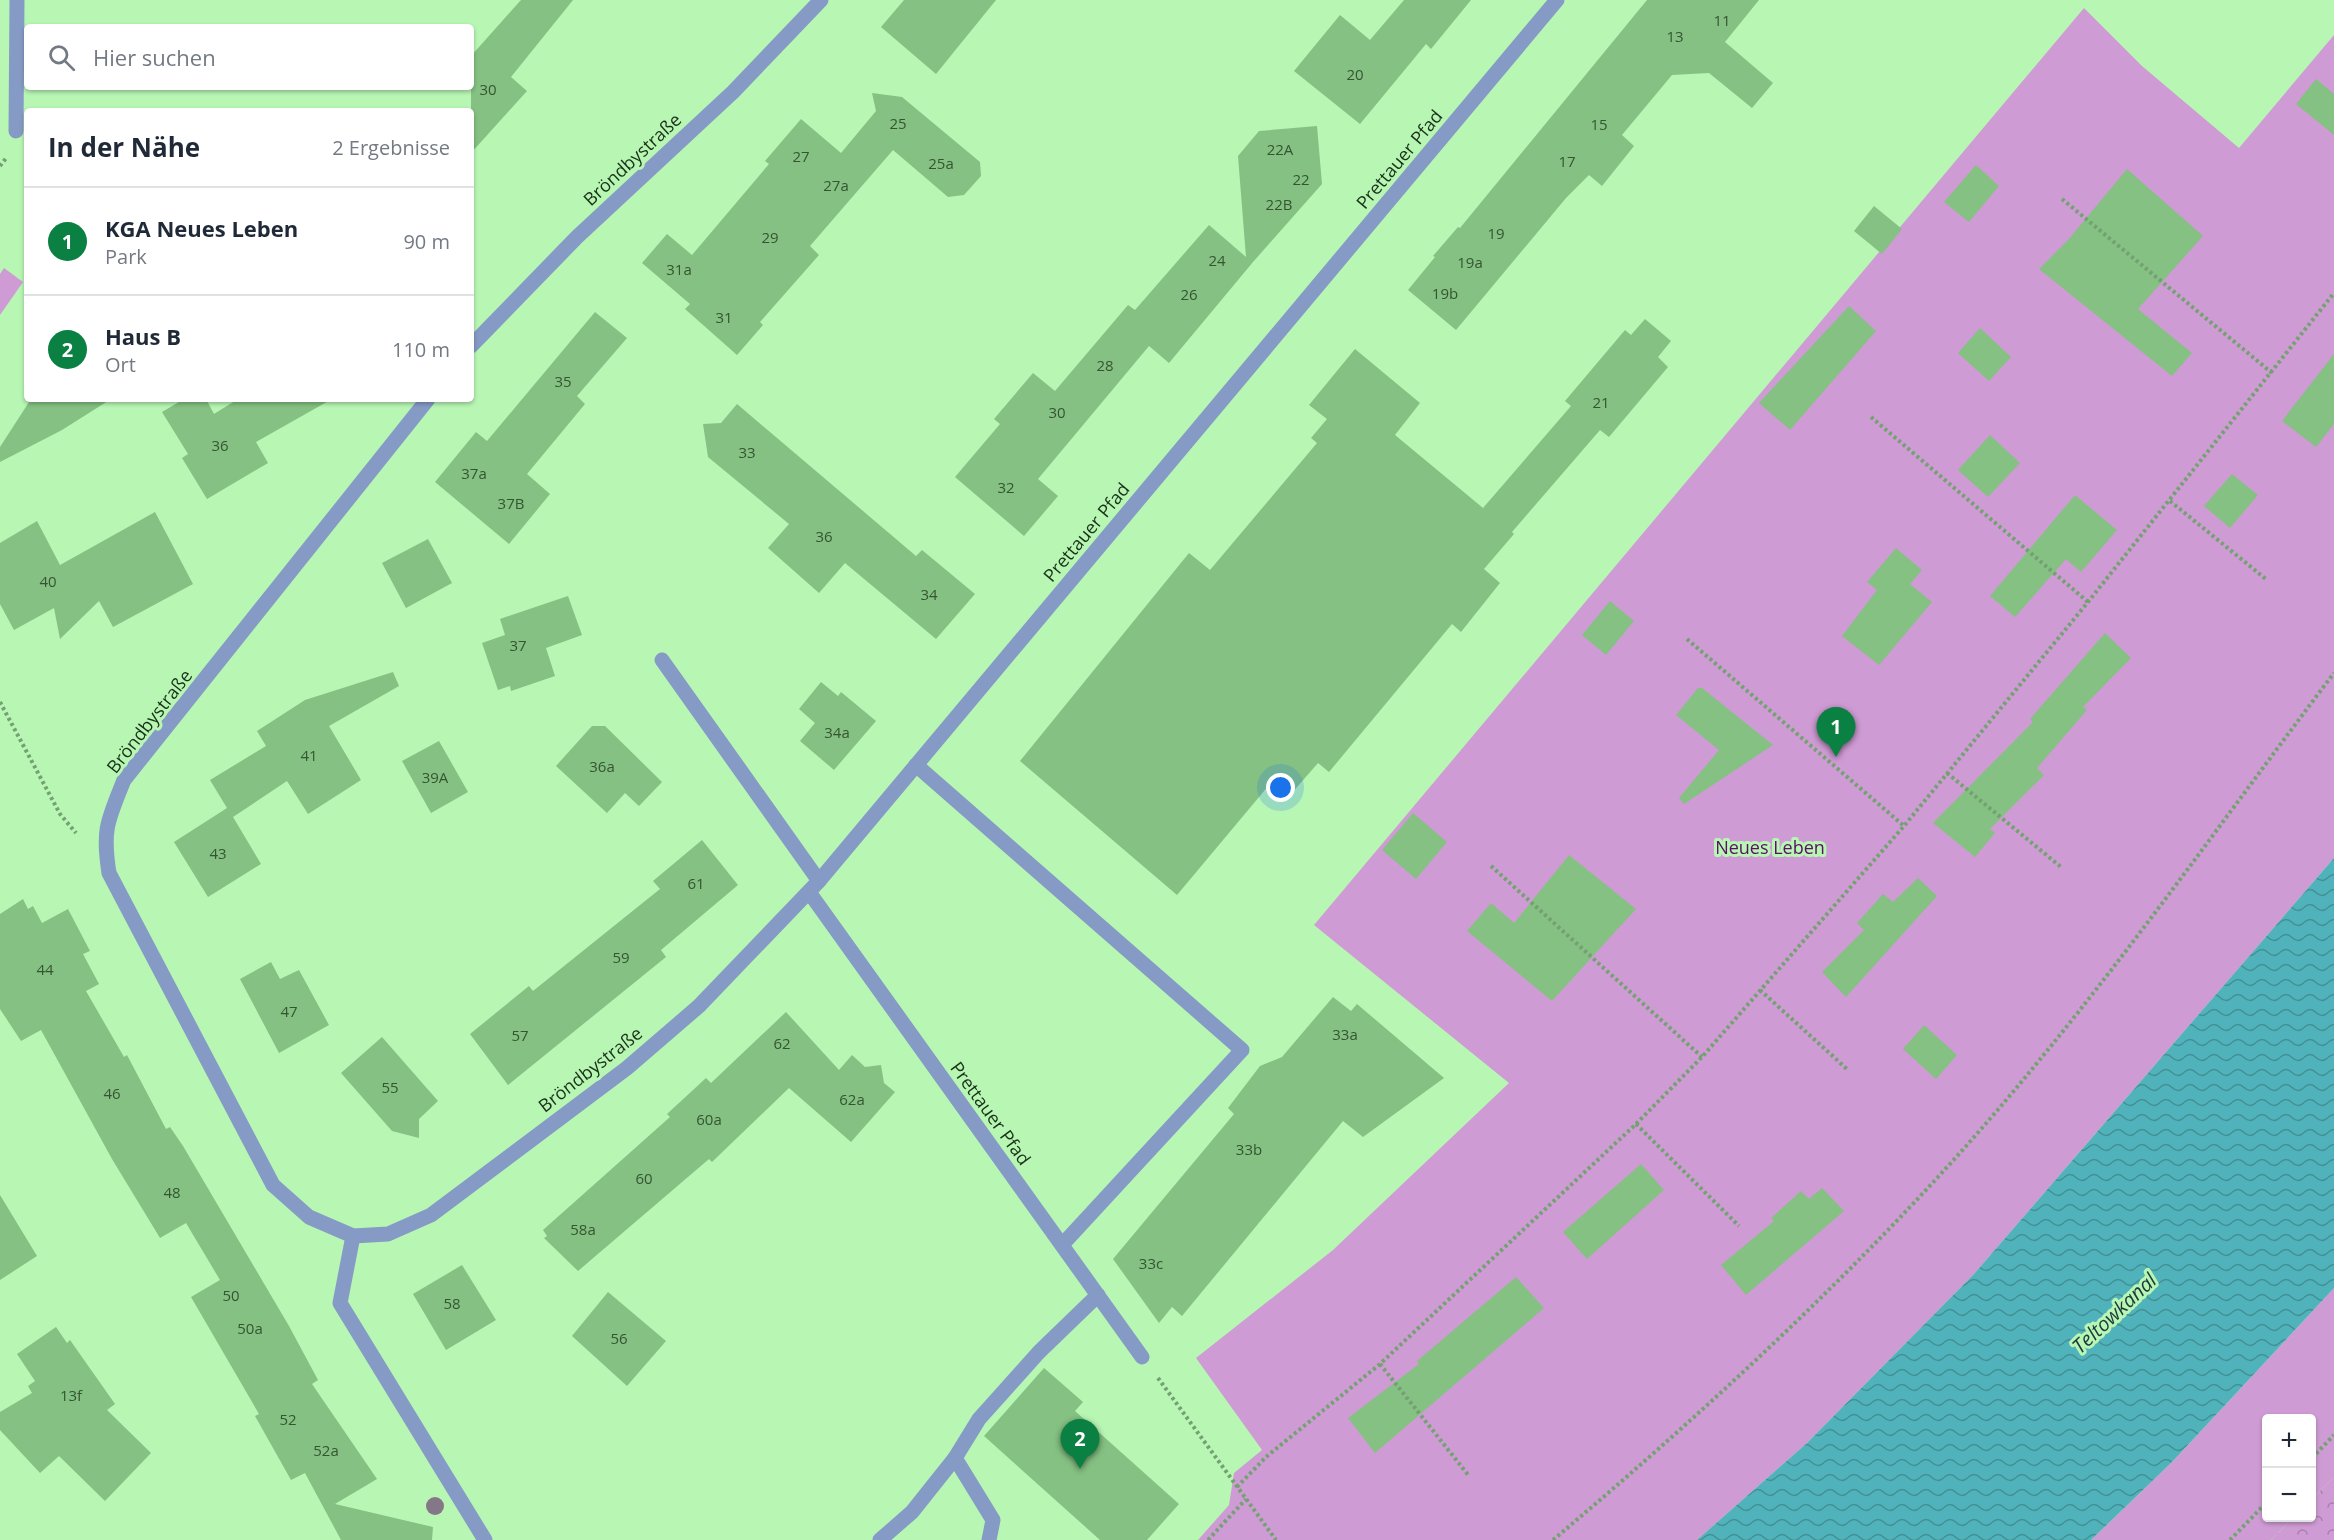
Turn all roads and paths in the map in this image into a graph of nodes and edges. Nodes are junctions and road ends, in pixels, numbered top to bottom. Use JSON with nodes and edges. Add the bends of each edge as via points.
{"nodes":[{"id":1,"x":17,"y":0,"type":"edge"},
{"id":2,"x":821,"y":0,"type":"edge"},
{"id":3,"x":1557,"y":0,"type":"edge"},
{"id":4,"x":16,"y":131,"type":"dead end"},
{"id":5,"x":2062,"y":199,"type":"dead end"},
{"id":6,"x":2334,"y":293,"type":"edge"},
{"id":7,"x":474,"y":343,"type":"edge"},
{"id":8,"x":2272,"y":373,"type":"junction"},
{"id":9,"x":426,"y":402,"type":"edge"},
{"id":10,"x":1871,"y":417,"type":"dead end"},
{"id":11,"x":2170,"y":501,"type":"junction"},
{"id":12,"x":2267,"y":580,"type":"dead end"},
{"id":13,"x":2088,"y":602,"type":"junction"},
{"id":14,"x":1687,"y":639,"type":"dead end"},
{"id":15,"x":662,"y":660,"type":"dead end"},
{"id":16,"x":2334,"y":673,"type":"edge"},
{"id":17,"x":0,"y":702,"type":"edge"},
{"id":18,"x":916,"y":765,"type":"junction"},
{"id":19,"x":1947,"y":773,"type":"junction"},
{"id":20,"x":1904,"y":826,"type":"junction"},
{"id":21,"x":77,"y":835,"type":"dead end"},
{"id":22,"x":1491,"y":866,"type":"dead end"},
{"id":23,"x":2061,"y":867,"type":"dead end"},
{"id":24,"x":814,"y":886,"type":"junction"},
{"id":25,"x":1760,"y":990,"type":"junction"},
{"id":26,"x":1702,"y":1057,"type":"junction"},
{"id":27,"x":1848,"y":1070,"type":"dead end"},
{"id":28,"x":1636,"y":1124,"type":"junction"},
{"id":29,"x":1739,"y":1226,"type":"dead end"},
{"id":30,"x":353,"y":1236,"type":"junction"},
{"id":31,"x":1062,"y":1245,"type":"junction"},
{"id":32,"x":1098,"y":1295,"type":"junction"},
{"id":33,"x":1142,"y":1357,"type":"joint"},
{"id":34,"x":1380,"y":1364,"type":"junction"},
{"id":35,"x":2334,"y":1435,"type":"edge"},
{"id":36,"x":2316,"y":1454,"type":"edge"},
{"id":37,"x":956,"y":1458,"type":"junction"},
{"id":38,"x":1469,"y":1476,"type":"dead end"},
{"id":39,"x":1238,"y":1487,"type":"junction"},
{"id":40,"x":1246,"y":1498,"type":"junction"},
{"id":41,"x":2262,"y":1507,"type":"edge"},
{"id":42,"x":485,"y":1540,"type":"edge"},
{"id":43,"x":880,"y":1540,"type":"edge"},
{"id":44,"x":989,"y":1540,"type":"edge"},
{"id":45,"x":1208,"y":1540,"type":"edge"},
{"id":46,"x":1276,"y":1540,"type":"edge"},
{"id":47,"x":1553,"y":1540,"type":"edge"},
{"id":48,"x":2229,"y":1540,"type":"edge"}],
"edges":[{"from":1,"to":4,"type":"street"},
{"from":2,"to":7,"type":"street","name":"Bröndbystraße","via":[[740,85],[577,237]]},
{"from":3,"to":18,"type":"street","name":"Prettauer Pfad"},
{"from":5,"to":8,"type":"path"},
{"from":6,"to":8,"type":"path"},
{"from":8,"to":11,"type":"path"},
{"from":9,"to":30,"type":"street","name":"Bröndbystraße","via":[[124,780],[106,825],[109,873],[273,1185],[309,1217]]},
{"from":10,"to":13,"type":"path"},
{"from":11,"to":12,"type":"path"},
{"from":11,"to":13,"type":"path"},
{"from":13,"to":19,"type":"path"},
{"from":14,"to":20,"type":"path"},
{"from":15,"to":24,"type":"street","name":"Prettauer Pfad"},
{"from":16,"to":47,"type":"path","via":[[2065,1028],[1939,1176],[1798,1322],[1668,1443]]},
{"from":17,"to":21,"type":"path","via":[[60,814]]},
{"from":18,"to":24,"type":"street","name":"Prettauer Pfad"},
{"from":18,"to":31,"type":"street","via":[[1242,1050]]},
{"from":19,"to":20,"type":"path"},
{"from":19,"to":23,"type":"path"},
{"from":20,"to":25,"type":"path"},
{"from":22,"to":26,"type":"path"},
{"from":24,"to":30,"type":"street","name":"Bröndbystraße","via":[[699,1006],[619,1073],[430,1215],[388,1234]]},
{"from":24,"to":31,"type":"street","name":"Prettauer Pfad"},
{"from":25,"to":26,"type":"path"},
{"from":25,"to":27,"type":"path"},
{"from":26,"to":28,"type":"path"},
{"from":28,"to":29,"type":"path"},
{"from":28,"to":34,"type":"path"},
{"from":30,"to":42,"type":"street","via":[[340,1303]]},
{"from":31,"to":32,"type":"street","name":"Prettauer Pfad"},
{"from":32,"to":33,"type":"street","name":"Prettauer Pfad"},
{"from":32,"to":37,"type":"street","via":[[1039,1352],[979,1419]]},
{"from":33,"to":39,"type":"path"},
{"from":34,"to":38,"type":"path"},
{"from":34,"to":39,"type":"path","via":[[1266,1457]]},
{"from":35,"to":36,"type":"path"},
{"from":37,"to":43,"type":"street","via":[[912,1512]]},
{"from":37,"to":44,"type":"street","via":[[993,1520]]},
{"from":39,"to":40,"type":"path"},
{"from":40,"to":45,"type":"path"},
{"from":40,"to":46,"type":"path"},
{"from":41,"to":48,"type":"path"}]}
